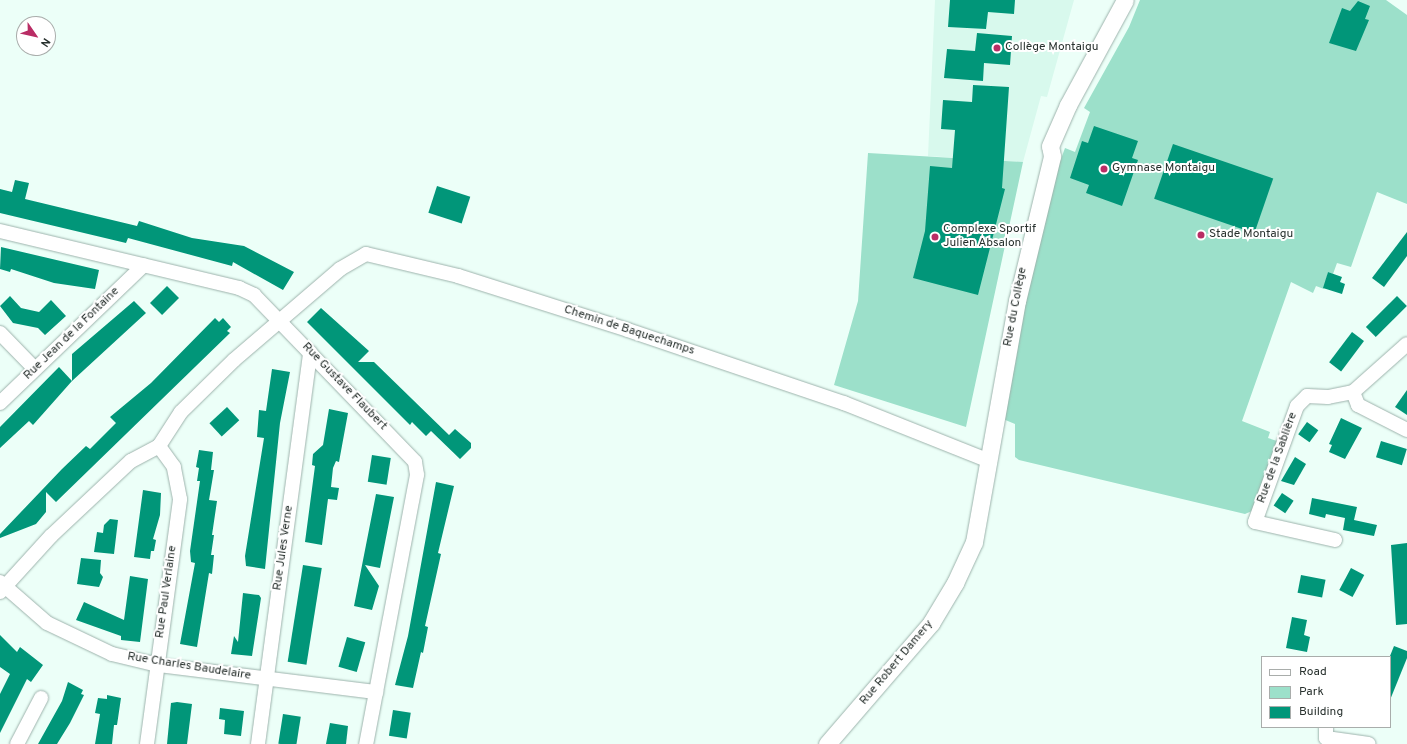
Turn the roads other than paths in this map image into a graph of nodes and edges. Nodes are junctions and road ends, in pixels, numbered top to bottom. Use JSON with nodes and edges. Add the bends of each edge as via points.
{"nodes":[{"id":1,"x":1125,"y":0,"type":"edge"},
{"id":2,"x":1136,"y":0,"type":"edge"},
{"id":3,"x":1052,"y":156,"type":"junction"},
{"id":4,"x":0,"y":231,"type":"edge"},
{"id":5,"x":144,"y":265,"type":"junction"},
{"id":6,"x":282,"y":322,"type":"junction"},
{"id":7,"x":0,"y":333,"type":"edge"},
{"id":8,"x":1407,"y":344,"type":"edge"},
{"id":9,"x":310,"y":352,"type":"junction"},
{"id":10,"x":35,"y":369,"type":"junction"},
{"id":11,"x":1353,"y":392,"type":"junction"},
{"id":12,"x":0,"y":403,"type":"edge"},
{"id":13,"x":1407,"y":430,"type":"edge"},
{"id":14,"x":159,"y":446,"type":"junction"},
{"id":15,"x":990,"y":461,"type":"junction"},
{"id":16,"x":1335,"y":540,"type":"dead end"},
{"id":17,"x":2,"y":587,"type":"edge"},
{"id":18,"x":158,"y":665,"type":"junction"},
{"id":19,"x":266,"y":679,"type":"junction"},
{"id":20,"x":376,"y":692,"type":"junction"},
{"id":21,"x":41,"y":698,"type":"dead end"},
{"id":22,"x":1325,"y":736,"type":"edge"},
{"id":23,"x":17,"y":744,"type":"edge"},
{"id":24,"x":147,"y":744,"type":"edge"},
{"id":25,"x":258,"y":744,"type":"edge"},
{"id":26,"x":366,"y":744,"type":"edge"},
{"id":27,"x":827,"y":744,"type":"edge"},
{"id":28,"x":1369,"y":744,"type":"edge"}],
"edges":[{"from":1,"to":3,"type":"street","name":"Rue du Collège","via":[[1066,108],[1050,146]]},
{"from":2,"to":3,"type":"street","name":"Rue du Collège","via":[[1059,150]]},
{"from":3,"to":15,"type":"street","name":"Rue du Collège","via":[[1020,287]]},
{"from":4,"to":5,"type":"street","name":"Rue Gustave Flaubert"},
{"from":5,"to":6,"type":"street","name":"Rue Gustave Flaubert","via":[[239,288],[260,300]]},
{"from":5,"to":10,"type":"street","name":"Rue Jean de la Fontaine"},
{"from":6,"to":9,"type":"street","name":"Rue Gustave Flaubert"},
{"from":6,"to":14,"type":"street","name":"Chemin de Baquechamps","via":[[234,360],[181,412]]},
{"from":6,"to":15,"type":"street","name":"Chemin de Baquechamps","via":[[352,260],[374,255],[458,276],[635,332],[844,403]]},
{"from":7,"to":10,"type":"street"},
{"from":8,"to":11,"type":"street"},
{"from":9,"to":19,"type":"street","name":"Rue Jules Verne"},
{"from":9,"to":20,"type":"street","name":"Rue Gustave Flaubert","via":[[405,450],[417,467]]},
{"from":10,"to":12,"type":"street","name":"Rue Jean de la Fontaine"},
{"from":11,"to":13,"type":"street","via":[[1358,405]]},
{"from":11,"to":16,"type":"street","name":"Rue de la Sablière","via":[[1328,397],[1307,396],[1297,406],[1255,522]]},
{"from":14,"to":17,"type":"street","via":[[131,461],[47,540]]},
{"from":14,"to":18,"type":"street","name":"Rue Paul Verlaine","via":[[174,468],[180,499]]},
{"from":15,"to":27,"type":"street","name":"Rue Robert Damery","via":[[974,542],[946,600],[914,646]]},
{"from":17,"to":18,"type":"street","name":"Rue Charles Baudelaire","via":[[39,617],[71,637],[112,654]]},
{"from":18,"to":19,"type":"street","name":"Rue Charles Baudelaire"},
{"from":18,"to":24,"type":"street","name":"Rue Paul Verlaine"},
{"from":19,"to":20,"type":"street","name":"Rue Charles Baudelaire"},
{"from":19,"to":25,"type":"street","name":"Rue Jules Verne"},
{"from":20,"to":26,"type":"street","name":"Rue Gustave Flaubert"},
{"from":21,"to":23,"type":"street"},
{"from":22,"to":28,"type":"street"}]}
